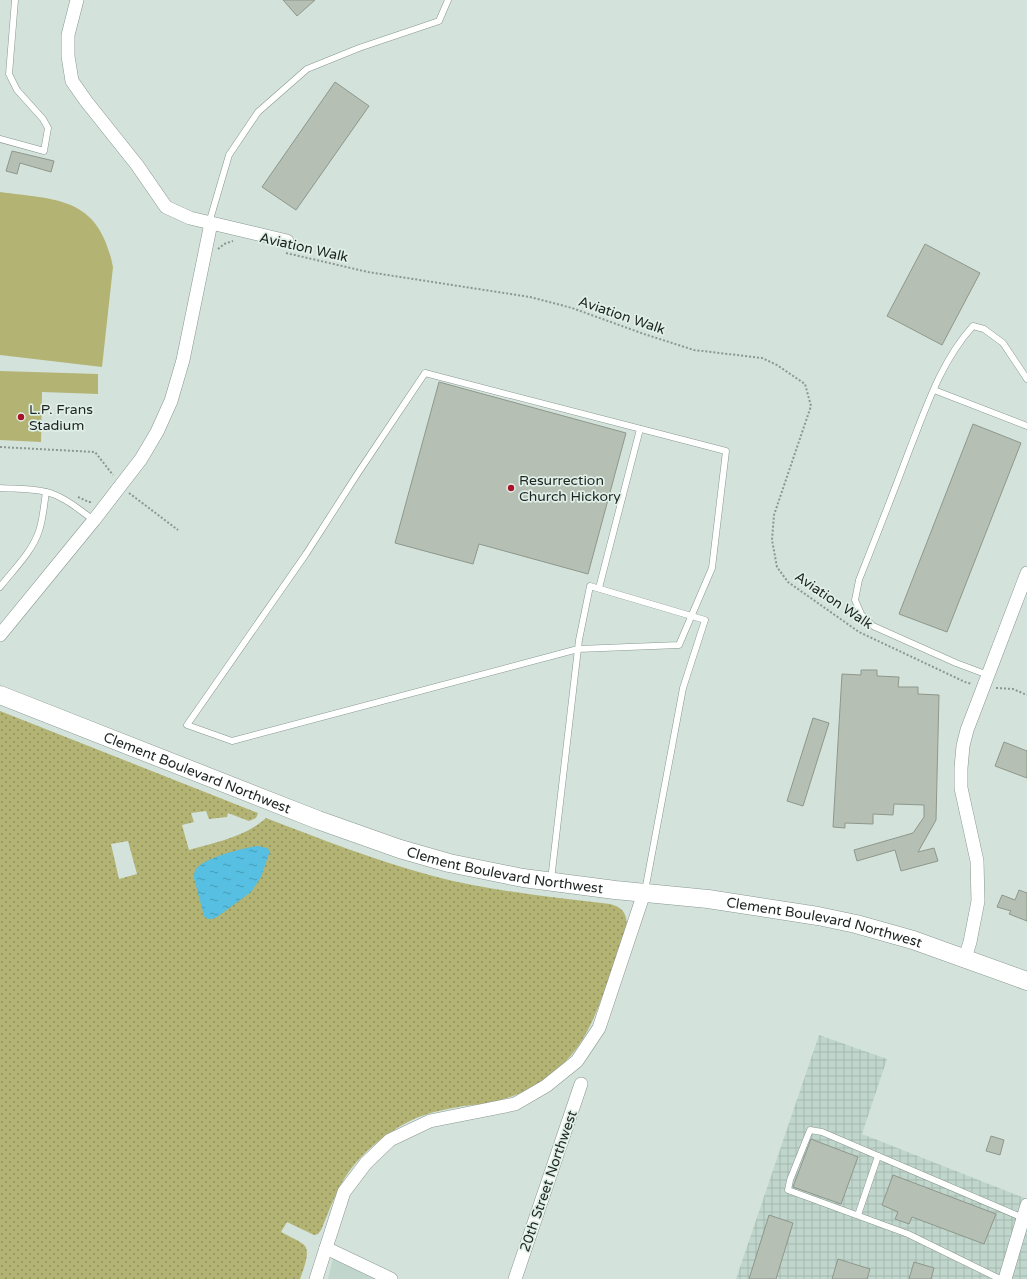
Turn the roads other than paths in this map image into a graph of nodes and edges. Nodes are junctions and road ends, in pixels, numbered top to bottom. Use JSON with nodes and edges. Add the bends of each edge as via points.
{"nodes":[{"id":1,"x":15,"y":0,"type":"edge"},
{"id":2,"x":77,"y":0,"type":"edge"},
{"id":3,"x":448,"y":0,"type":"edge"},
{"id":4,"x":0,"y":139,"type":"edge"},
{"id":5,"x":210,"y":223,"type":"junction"},
{"id":6,"x":286,"y":247,"type":"road end"},
{"id":7,"x":1027,"y":379,"type":"edge"},
{"id":8,"x":934,"y":390,"type":"junction"},
{"id":9,"x":1027,"y":426,"type":"edge"},
{"id":10,"x":640,"y":429,"type":"junction"},
{"id":11,"x":0,"y":488,"type":"edge"},
{"id":12,"x":46,"y":492,"type":"junction"},
{"id":13,"x":94,"y":520,"type":"junction"},
{"id":14,"x":1027,"y":573,"type":"edge"},
{"id":15,"x":0,"y":586,"type":"edge"},
{"id":16,"x":599,"y":588,"type":"junction"},
{"id":17,"x":692,"y":616,"type":"junction"},
{"id":18,"x":0,"y":635,"type":"edge"},
{"id":19,"x":578,"y":649,"type":"junction"},
{"id":20,"x":988,"y":674,"type":"junction"},
{"id":21,"x":0,"y":695,"type":"edge"},
{"id":22,"x":551,"y":882,"type":"junction"},
{"id":23,"x":644,"y":893,"type":"junction"},
{"id":24,"x":965,"y":958,"type":"junction"},
{"id":25,"x":1027,"y":981,"type":"edge"},
{"id":26,"x":581,"y":1084,"type":"dead end"},
{"id":27,"x":878,"y":1156,"type":"junction"},
{"id":28,"x":1027,"y":1205,"type":"edge"},
{"id":29,"x":858,"y":1215,"type":"junction"},
{"id":30,"x":1023,"y":1218,"type":"junction"},
{"id":31,"x":326,"y":1248,"type":"junction"},
{"id":32,"x":316,"y":1279,"type":"edge"},
{"id":33,"x":391,"y":1279,"type":"edge"},
{"id":34,"x":515,"y":1279,"type":"edge"},
{"id":35,"x":1000,"y":1279,"type":"edge"},
{"id":36,"x":1005,"y":1279,"type":"edge"}],
"edges":[{"from":1,"to":4,"type":"lane","via":[[10,74],[17,90],[44,119],[48,128],[44,151]]},
{"from":2,"to":5,"type":"street","via":[[68,35],[72,81],[166,207],[190,218]]},
{"from":3,"to":5,"type":"lane","via":[[439,22],[307,68],[258,112],[229,155]]},
{"from":5,"to":6,"type":"street"},
{"from":5,"to":13,"type":"street","via":[[183,360],[171,401],[141,459]]},
{"from":7,"to":8,"type":"lane","via":[[1003,343],[984,329],[973,326],[962,339]]},
{"from":8,"to":9,"type":"lane"},
{"from":8,"to":20,"type":"lane","via":[[859,580],[855,600],[861,614],[873,626]]},
{"from":10,"to":16,"type":"lane"},
{"from":10,"to":17,"type":"lane","via":[[726,451],[712,568]]},
{"from":10,"to":19,"type":"lane","via":[[425,373],[306,554],[187,725],[232,741]]},
{"from":11,"to":12,"type":"lane"},
{"from":12,"to":13,"type":"lane","via":[[64,500]]},
{"from":12,"to":15,"type":"lane","via":[[35,540]]},
{"from":13,"to":18,"type":"street"},
{"from":14,"to":20,"type":"street"},
{"from":16,"to":17,"type":"lane"},
{"from":16,"to":19,"type":"lane","via":[[590,586]]},
{"from":17,"to":19,"type":"lane","via":[[679,645]]},
{"from":17,"to":23,"type":"lane","via":[[705,620],[682,688]]},
{"from":19,"to":22,"type":"lane"},
{"from":20,"to":24,"type":"street","via":[[964,741],[961,768],[961,788],[977,861],[978,901]]},
{"from":21,"to":22,"type":"street","name":"Clement Boulevard Northwest","via":[[318,820],[400,849],[498,874]]},
{"from":22,"to":23,"type":"street","name":"Clement Boulevard Northwest"},
{"from":23,"to":24,"type":"street","name":"Clement Boulevard Northwest","via":[[708,899],[818,916],[894,934]]},
{"from":23,"to":31,"type":"street","via":[[599,1028],[577,1061],[546,1086],[515,1104],[430,1121],[390,1140],[366,1163],[344,1192]]},
{"from":24,"to":25,"type":"street","name":"Clement Boulevard Northwest"},
{"from":26,"to":34,"type":"street","name":"20th Street Northwest"},
{"from":27,"to":29,"type":"lane"},
{"from":27,"to":29,"type":"lane","via":[[822,1132],[810,1130],[790,1180],[788,1190]]},
{"from":27,"to":30,"type":"lane"},
{"from":28,"to":30,"type":"street"},
{"from":29,"to":35,"type":"lane","via":[[908,1234]]},
{"from":30,"to":36,"type":"street"},
{"from":31,"to":32,"type":"street"},
{"from":31,"to":33,"type":"street"}]}
